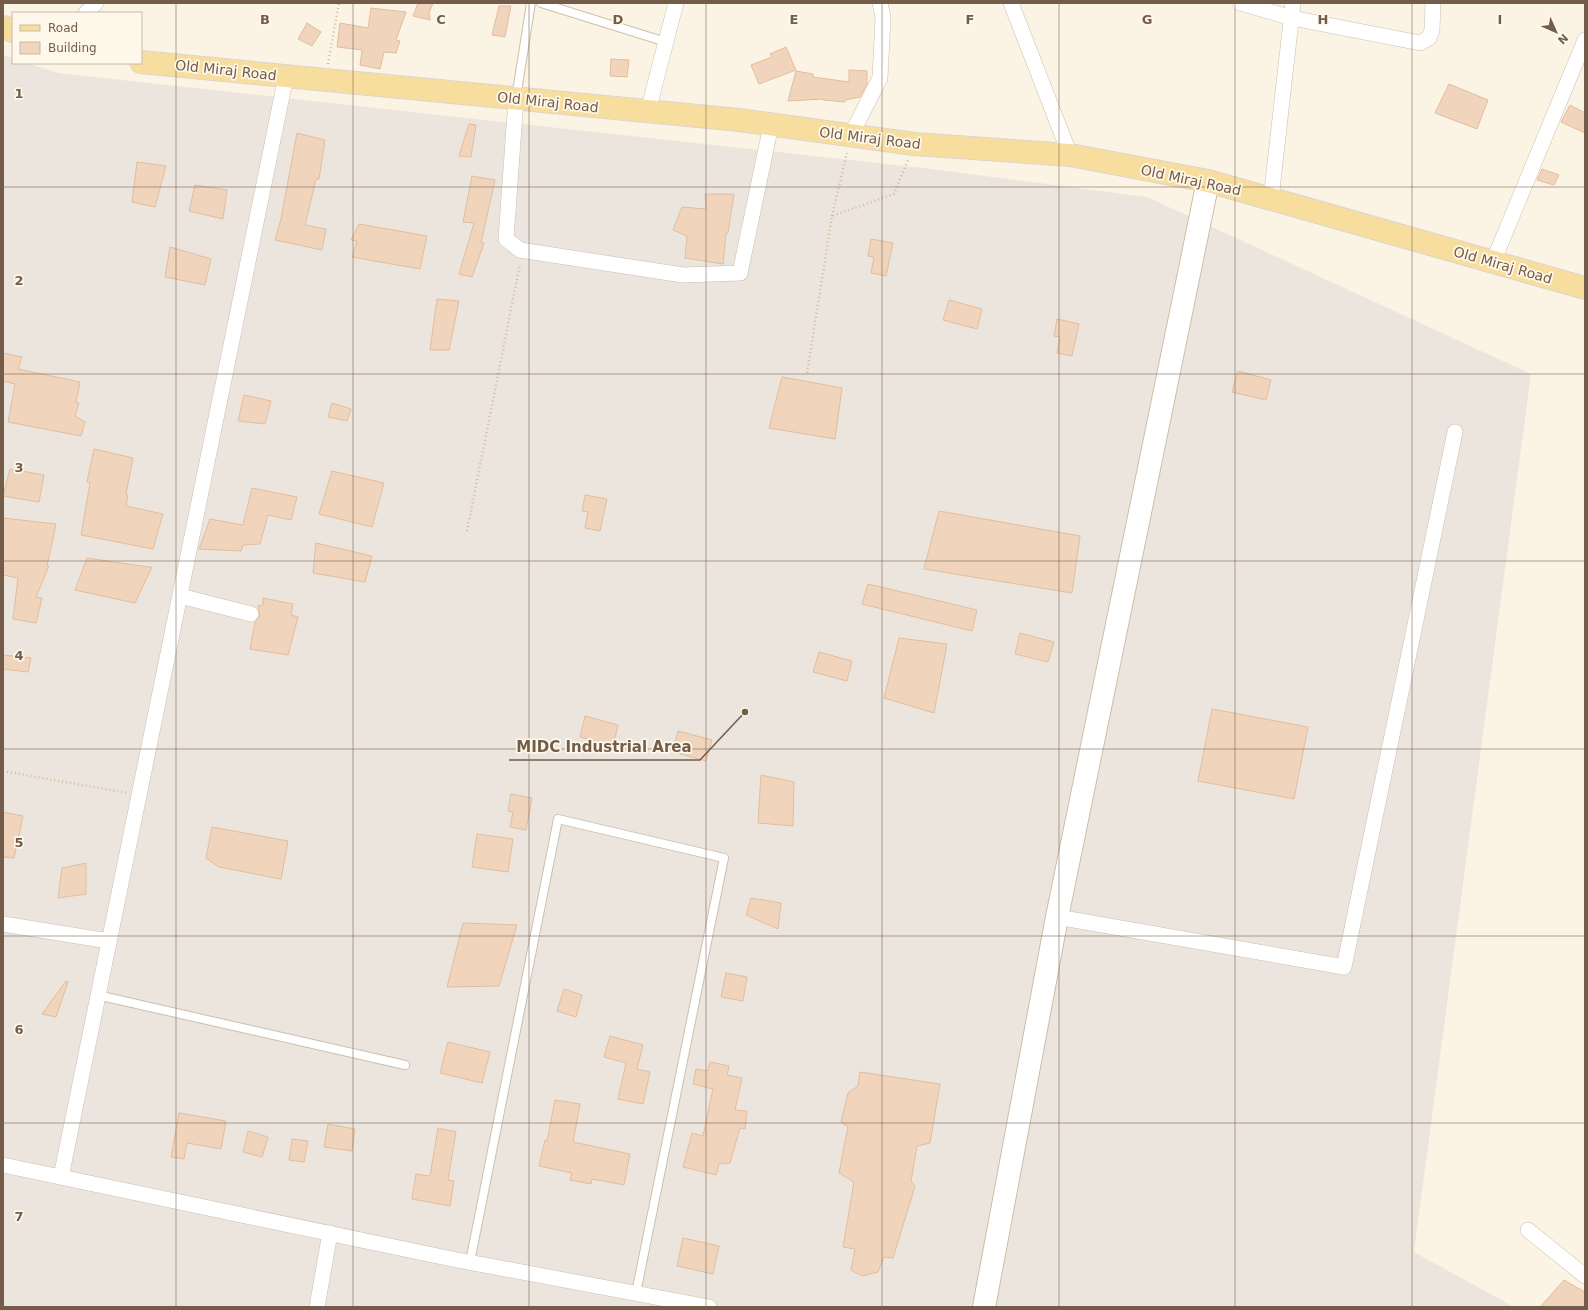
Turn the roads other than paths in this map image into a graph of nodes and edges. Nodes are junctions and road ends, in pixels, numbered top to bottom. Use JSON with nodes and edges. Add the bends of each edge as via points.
{"nodes":[{"id":1,"x":96,"y":3,"type":"edge"},
{"id":2,"x":531,"y":3,"type":"edge"},
{"id":3,"x":541,"y":3,"type":"edge"},
{"id":4,"x":676,"y":3,"type":"edge"},
{"id":5,"x":880,"y":3,"type":"edge"},
{"id":6,"x":1011,"y":3,"type":"edge"},
{"id":7,"x":1240,"y":3,"type":"edge"},
{"id":8,"x":1293,"y":3,"type":"edge"},
{"id":9,"x":1433,"y":3,"type":"edge"},
{"id":10,"x":87,"y":12,"type":"edge"},
{"id":11,"x":1292,"y":18,"type":"junction"},
{"id":12,"x":1585,"y":40,"type":"edge"},
{"id":13,"x":666,"y":42,"type":"junction"},
{"id":14,"x":142,"y":62,"type":"edge"},
{"id":15,"x":286,"y":76,"type":"junction"},
{"id":16,"x":516,"y":98,"type":"junction"},
{"id":17,"x":648,"y":111,"type":"junction"},
{"id":18,"x":771,"y":125,"type":"junction"},
{"id":19,"x":851,"y":135,"type":"junction"},
{"id":20,"x":1070,"y":156,"type":"junction"},
{"id":21,"x":1208,"y":181,"type":"junction"},
{"id":22,"x":1271,"y":199,"type":"junction"},
{"id":23,"x":1493,"y":262,"type":"junction"},
{"id":24,"x":1585,"y":288,"type":"edge"},
{"id":25,"x":1455,"y":432,"type":"dead end"},
{"id":26,"x":180,"y":596,"type":"junction"},
{"id":27,"x":251,"y":614,"type":"dead end"},
{"id":28,"x":1057,"y":917,"type":"junction"},
{"id":29,"x":3,"y":924,"type":"edge"},
{"id":30,"x":109,"y":941,"type":"junction"},
{"id":31,"x":97,"y":995,"type":"junction"},
{"id":32,"x":405,"y":1065,"type":"dead end"},
{"id":33,"x":3,"y":1165,"type":"edge"},
{"id":34,"x":61,"y":1177,"type":"junction"},
{"id":35,"x":1528,"y":1230,"type":"dead end"},
{"id":36,"x":330,"y":1233,"type":"junction"},
{"id":37,"x":470,"y":1262,"type":"junction"},
{"id":38,"x":1585,"y":1276,"type":"edge"},
{"id":39,"x":636,"y":1293,"type":"junction"},
{"id":40,"x":317,"y":1307,"type":"edge"},
{"id":41,"x":709,"y":1307,"type":"edge"},
{"id":42,"x":984,"y":1307,"type":"edge"}],
"edges":[{"from":1,"to":10,"type":"street"},
{"from":2,"to":16,"type":"lane"},
{"from":3,"to":13,"type":"lane"},
{"from":4,"to":13,"type":"street"},
{"from":5,"to":19,"type":"street","via":[[880,78]]},
{"from":6,"to":20,"type":"street"},
{"from":7,"to":11,"type":"street"},
{"from":8,"to":11,"type":"street"},
{"from":9,"to":11,"type":"street","via":[[1432,30],[1429,38],[1420,43]]},
{"from":11,"to":22,"type":"street"},
{"from":12,"to":23,"type":"street"},
{"from":13,"to":17,"type":"street"},
{"from":14,"to":15,"type":"main road","name":"Old Miraj Road"},
{"from":15,"to":16,"type":"main road","name":"Old Miraj Road"},
{"from":15,"to":26,"type":"street"},
{"from":16,"to":17,"type":"main road","name":"Old Miraj Road"},
{"from":16,"to":18,"type":"street","via":[[506,239],[520,250],[683,275],[740,273]]},
{"from":17,"to":18,"type":"main road","name":"Old Miraj Road"},
{"from":18,"to":19,"type":"main road","name":"Old Miraj Road"},
{"from":19,"to":20,"type":"main road","name":"Old Miraj Road","via":[[914,144]]},
{"from":20,"to":21,"type":"main road","name":"Old Miraj Road"},
{"from":21,"to":22,"type":"main road","name":"Old Miraj Road"},
{"from":21,"to":28,"type":"main road"},
{"from":22,"to":23,"type":"main road","name":"Old Miraj Road"},
{"from":23,"to":24,"type":"main road","name":"Old Miraj Road"},
{"from":25,"to":28,"type":"street","via":[[1344,967]]},
{"from":26,"to":27,"type":"street"},
{"from":26,"to":30,"type":"street"},
{"from":28,"to":42,"type":"main road"},
{"from":29,"to":30,"type":"street"},
{"from":30,"to":31,"type":"street"},
{"from":31,"to":32,"type":"lane"},
{"from":31,"to":34,"type":"street"},
{"from":33,"to":34,"type":"street"},
{"from":34,"to":36,"type":"street"},
{"from":35,"to":38,"type":"street"},
{"from":36,"to":37,"type":"street"},
{"from":36,"to":40,"type":"street"},
{"from":37,"to":39,"type":"street"},
{"from":37,"to":39,"type":"lane","via":[[558,819],[724,858]]},
{"from":39,"to":41,"type":"street"}]}
